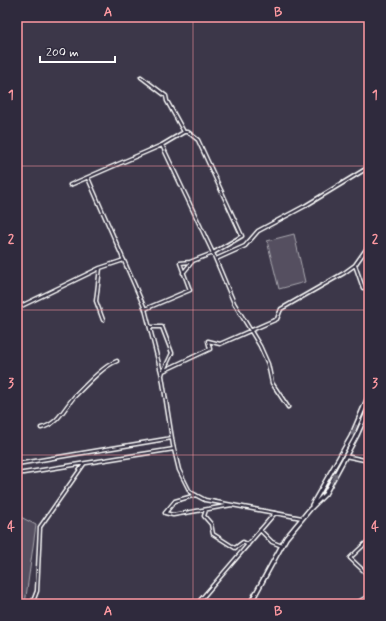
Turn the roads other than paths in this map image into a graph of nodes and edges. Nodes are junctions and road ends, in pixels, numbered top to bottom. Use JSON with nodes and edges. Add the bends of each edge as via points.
{"nodes":[{"id":1,"x":141,"y":77,"type":"dead end"},
{"id":2,"x":184,"y":132,"type":"junction"},
{"id":3,"x":162,"y":145,"type":"junction"},
{"id":4,"x":369,"y":167,"type":"edge"},
{"id":5,"x":88,"y":178,"type":"junction"},
{"id":6,"x":70,"y":185,"type":"dead end"},
{"id":7,"x":369,"y":245,"type":"edge"},
{"id":8,"x":213,"y":253,"type":"junction"},
{"id":9,"x":216,"y":259,"type":"junction"},
{"id":10,"x":124,"y":260,"type":"junction"},
{"id":11,"x":192,"y":262,"type":"junction"},
{"id":12,"x":355,"y":265,"type":"junction"},
{"id":13,"x":100,"y":268,"type":"junction"},
{"id":14,"x":184,"y":273,"type":"junction"},
{"id":15,"x":363,"y":288,"type":"dead end"},
{"id":16,"x":17,"y":308,"type":"edge"},
{"id":17,"x":145,"y":309,"type":"junction"},
{"id":18,"x":103,"y":320,"type":"dead end"},
{"id":19,"x":150,"y":327,"type":"junction"},
{"id":20,"x":252,"y":331,"type":"junction"},
{"id":21,"x":117,"y":361,"type":"dead end"},
{"id":22,"x":163,"y":371,"type":"junction"},
{"id":23,"x":162,"y":376,"type":"junction"},
{"id":24,"x":369,"y":395,"type":"edge"},
{"id":25,"x":288,"y":407,"type":"dead end"},
{"id":26,"x":369,"y":408,"type":"edge"},
{"id":27,"x":41,"y":428,"type":"dead end"},
{"id":28,"x":172,"y":438,"type":"junction"},
{"id":29,"x":174,"y":449,"type":"junction"},
{"id":30,"x":346,"y":456,"type":"junction"},
{"id":31,"x":369,"y":461,"type":"edge"},
{"id":32,"x":84,"y":463,"type":"junction"},
{"id":33,"x":17,"y":464,"type":"edge"},
{"id":34,"x":17,"y":474,"type":"edge"},
{"id":35,"x":197,"y":495,"type":"junction"},
{"id":36,"x":233,"y":505,"type":"junction"},
{"id":37,"x":310,"y":508,"type":"junction"},
{"id":38,"x":206,"y":510,"type":"junction"},
{"id":39,"x":275,"y":513,"type":"junction"},
{"id":40,"x":302,"y":518,"type":"junction"},
{"id":41,"x":260,"y":530,"type":"junction"},
{"id":42,"x":369,"y":540,"type":"edge"},
{"id":43,"x":248,"y":545,"type":"junction"},
{"id":44,"x":282,"y":546,"type":"junction"},
{"id":45,"x":369,"y":576,"type":"edge"},
{"id":46,"x":369,"y":596,"type":"edge"},
{"id":47,"x":32,"y":604,"type":"edge"},
{"id":48,"x":198,"y":604,"type":"edge"},
{"id":49,"x":250,"y":604,"type":"edge"},
{"id":50,"x":355,"y":604,"type":"edge"}],
"edges":[{"from":1,"to":2,"type":"street","via":[[166,96],[166,101]]},
{"from":2,"to":3,"type":"street"},
{"from":2,"to":8,"type":"street","via":[[198,140],[242,236]]},
{"from":3,"to":5,"type":"street"},
{"from":3,"to":8,"type":"street"},
{"from":4,"to":9,"type":"street","via":[[258,231],[245,246]]},
{"from":5,"to":6,"type":"street"},
{"from":5,"to":10,"type":"street"},
{"from":7,"to":12,"type":"street"},
{"from":8,"to":9,"type":"street"},
{"from":8,"to":11,"type":"street"},
{"from":9,"to":20,"type":"street","via":[[234,304]]},
{"from":10,"to":13,"type":"street"},
{"from":10,"to":17,"type":"street"},
{"from":11,"to":14,"type":"street"},
{"from":11,"to":14,"type":"street","via":[[180,264]]},
{"from":12,"to":15,"type":"street"},
{"from":12,"to":20,"type":"street","via":[[281,309],[277,320]]},
{"from":13,"to":16,"type":"street"},
{"from":13,"to":18,"type":"street","via":[[96,301]]},
{"from":14,"to":17,"type":"street","via":[[190,290]]},
{"from":17,"to":19,"type":"street"},
{"from":19,"to":22,"type":"street","via":[[162,327],[172,353]]},
{"from":19,"to":23,"type":"street"},
{"from":20,"to":22,"type":"street","via":[[220,344],[208,341],[210,348],[207,351]]},
{"from":20,"to":25,"type":"street","via":[[268,364],[272,383]]},
{"from":21,"to":27,"type":"street","via":[[109,364],[74,397],[58,419]]},
{"from":22,"to":23,"type":"street"},
{"from":23,"to":28,"type":"street"},
{"from":24,"to":37,"type":"main road","one_way":true,"via":[[351,437]]},
{"from":26,"to":30,"type":"main road"},
{"from":28,"to":29,"type":"street"},
{"from":28,"to":33,"type":"street"},
{"from":29,"to":32,"type":"street"},
{"from":29,"to":35,"type":"street","via":[[179,470],[190,492]]},
{"from":30,"to":31,"type":"street"},
{"from":37,"to":30,"type":"main road","one_way":true,"via":[[325,494]]},
{"from":32,"to":34,"type":"street"},
{"from":32,"to":47,"type":"street","via":[[40,527],[37,591]]},
{"from":35,"to":36,"type":"street","via":[[206,500]]},
{"from":35,"to":38,"type":"street","via":[[175,501],[165,514]]},
{"from":36,"to":38,"type":"street"},
{"from":36,"to":39,"type":"street"},
{"from":37,"to":40,"type":"main road"},
{"from":38,"to":43,"type":"street","via":[[204,516],[211,524],[212,534],[233,548],[244,542]]},
{"from":39,"to":40,"type":"street"},
{"from":39,"to":41,"type":"street"},
{"from":40,"to":44,"type":"main road"},
{"from":41,"to":43,"type":"street"},
{"from":41,"to":44,"type":"street","via":[[272,542]]},
{"from":42,"to":45,"type":"street","via":[[350,558]]},
{"from":43,"to":48,"type":"street"},
{"from":44,"to":49,"type":"main road"},
{"from":46,"to":50,"type":"street"}]}
